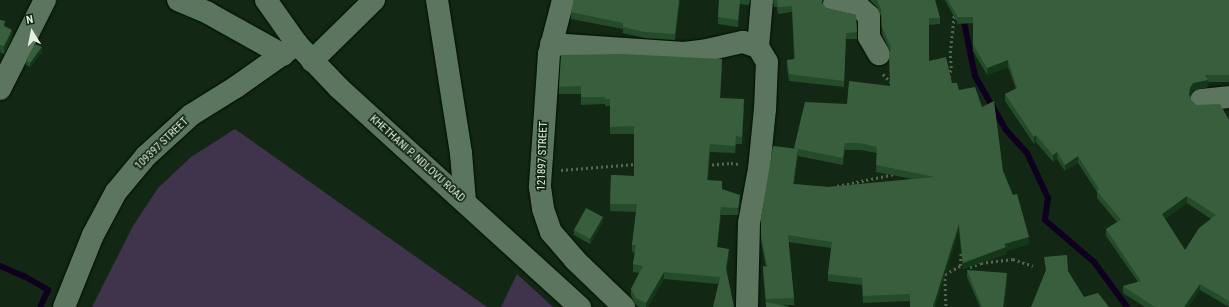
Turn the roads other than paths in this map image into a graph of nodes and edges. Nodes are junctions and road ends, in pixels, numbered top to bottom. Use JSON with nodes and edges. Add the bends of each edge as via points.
{"nodes":[{"id":1,"x":45,"y":0,"type":"edge"},
{"id":2,"x":178,"y":0,"type":"edge"},
{"id":3,"x":266,"y":0,"type":"edge"},
{"id":4,"x":374,"y":0,"type":"edge"},
{"id":5,"x":437,"y":0,"type":"edge"},
{"id":6,"x":563,"y":0,"type":"edge"},
{"id":7,"x":762,"y":0,"type":"edge"},
{"id":8,"x":835,"y":0,"type":"edge"},
{"id":9,"x":551,"y":44,"type":"junction"},
{"id":10,"x":758,"y":47,"type":"junction"},
{"id":11,"x":290,"y":49,"type":"junction"},
{"id":12,"x":879,"y":54,"type":"road end"},
{"id":13,"x":312,"y":61,"type":"junction"},
{"id":14,"x":0,"y":89,"type":"edge"},
{"id":15,"x":1229,"y":97,"type":"edge"},
{"id":16,"x":1201,"y":100,"type":"dead end"},
{"id":17,"x":465,"y":202,"type":"junction"},
{"id":18,"x":64,"y":307,"type":"edge"},
{"id":19,"x":580,"y":307,"type":"edge"},
{"id":20,"x":624,"y":307,"type":"edge"},
{"id":21,"x":747,"y":307,"type":"edge"}],
"edges":[{"from":1,"to":14,"type":"street"},
{"from":2,"to":11,"type":"street"},
{"from":3,"to":11,"type":"street","name":"KHETHANI P. NDLOVU ROAD"},
{"from":4,"to":13,"type":"street"},
{"from":5,"to":17,"type":"street","via":[[462,154]]},
{"from":6,"to":9,"type":"street","name":"121897 STREET"},
{"from":7,"to":10,"type":"street"},
{"from":8,"to":12,"type":"street","via":[[834,5],[860,8],[869,16],[869,37]]},
{"from":9,"to":10,"type":"street","via":[[684,53],[743,42]]},
{"from":9,"to":20,"type":"street","name":"121897 STREET","via":[[540,187],[543,209],[551,232],[575,260]]},
{"from":10,"to":21,"type":"street","via":[[767,62],[765,109],[749,223]]},
{"from":11,"to":13,"type":"street","name":"KHETHANI P. NDLOVU ROAD"},
{"from":11,"to":18,"type":"street","name":"109397 STREET","via":[[191,115],[146,156],[116,192],[93,235]]},
{"from":13,"to":17,"type":"street","name":"KHETHANI P. NDLOVU ROAD"},
{"from":15,"to":16,"type":"street"},
{"from":17,"to":19,"type":"street","name":"KHETHANI P. NDLOVU ROAD"}]}
